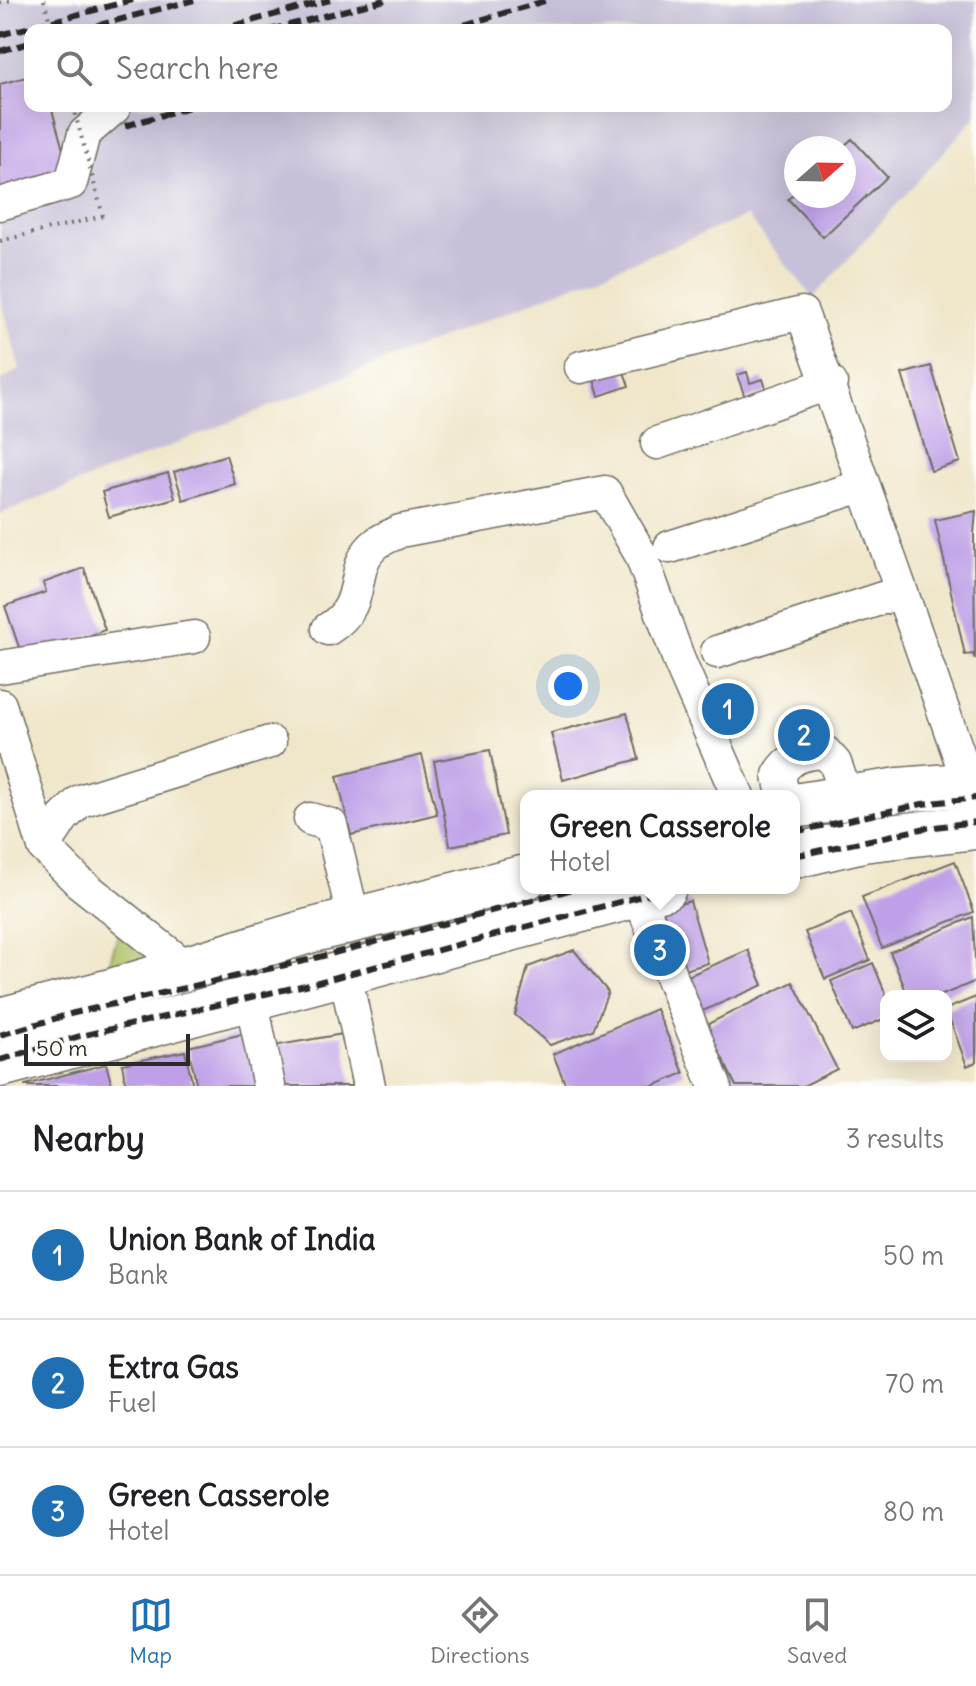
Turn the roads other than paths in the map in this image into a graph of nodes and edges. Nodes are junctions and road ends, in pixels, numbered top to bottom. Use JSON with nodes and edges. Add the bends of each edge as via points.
{"nodes":[{"id":1,"x":109,"y":112,"type":"edge"},
{"id":2,"x":0,"y":204,"type":"edge"},
{"id":3,"x":581,"y":367,"type":"dead end"},
{"id":4,"x":831,"y":383,"type":"junction"},
{"id":5,"x":657,"y":443,"type":"dead end"},
{"id":6,"x":862,"y":486,"type":"junction"},
{"id":7,"x":670,"y":547,"type":"dead end"},
{"id":8,"x":901,"y":592,"type":"junction"},
{"id":9,"x":328,"y":629,"type":"dead end"},
{"id":10,"x":194,"y":637,"type":"dead end"},
{"id":11,"x":717,"y":652,"type":"dead end"},
{"id":12,"x":0,"y":667,"type":"edge"},
{"id":13,"x":0,"y":705,"type":"edge"},
{"id":14,"x":270,"y":742,"type":"dead end"},
{"id":15,"x":973,"y":784,"type":"edge"},
{"id":16,"x":735,"y":790,"type":"edge"},
{"id":17,"x":782,"y":790,"type":"edge"},
{"id":18,"x":847,"y":797,"type":"junction"},
{"id":19,"x":800,"y":805,"type":"edge"},
{"id":20,"x":310,"y":819,"type":"dead end"},
{"id":21,"x":976,"y":827,"type":"edge"},
{"id":22,"x":44,"y":847,"type":"junction"},
{"id":23,"x":800,"y":855,"type":"edge"},
{"id":24,"x":520,"y":878,"type":"edge"},
{"id":25,"x":640,"y":894,"type":"edge"},
{"id":26,"x":652,"y":894,"type":"edge"},
{"id":27,"x":354,"y":920,"type":"junction"},
{"id":28,"x":186,"y":967,"type":"junction"},
{"id":29,"x":345,"y":974,"type":"junction"},
{"id":30,"x":251,"y":998,"type":"junction"},
{"id":31,"x":0,"y":1020,"type":"edge"},
{"id":32,"x":0,"y":1065,"type":"edge"},
{"id":33,"x":709,"y":1084,"type":"edge"},
{"id":34,"x":269,"y":1086,"type":"edge"},
{"id":35,"x":369,"y":1086,"type":"edge"}],
"edges":[{"from":1,"to":2,"type":"street","via":[[84,134],[71,183]]},
{"from":3,"to":4,"type":"street","via":[[802,313]]},
{"from":4,"to":5,"type":"street"},
{"from":4,"to":6,"type":"street"},
{"from":6,"to":7,"type":"street"},
{"from":6,"to":8,"type":"street"},
{"from":8,"to":11,"type":"street"},
{"from":8,"to":15,"type":"street"},
{"from":9,"to":16,"type":"street","via":[[356,601],[358,573],[375,544],[400,531],[605,492],[641,555],[680,663]]},
{"from":10,"to":12,"type":"street"},
{"from":13,"to":22,"type":"street"},
{"from":14,"to":22,"type":"street","via":[[80,801]]},
{"from":15,"to":18,"type":"highway"},
{"from":17,"to":18,"type":"street","via":[[779,775],[784,765],[796,756],[825,752],[835,763]]},
{"from":18,"to":19,"type":"highway"},
{"from":20,"to":27,"type":"street","via":[[331,825]]},
{"from":21,"to":23,"type":"highway","via":[[862,840]]},
{"from":22,"to":28,"type":"street","via":[[79,882]]},
{"from":24,"to":27,"type":"highway"},
{"from":25,"to":29,"type":"highway"},
{"from":26,"to":33,"type":"street"},
{"from":27,"to":28,"type":"highway"},
{"from":28,"to":31,"type":"highway"},
{"from":29,"to":30,"type":"highway"},
{"from":29,"to":35,"type":"street"},
{"from":30,"to":32,"type":"highway"},
{"from":30,"to":34,"type":"street"}]}
